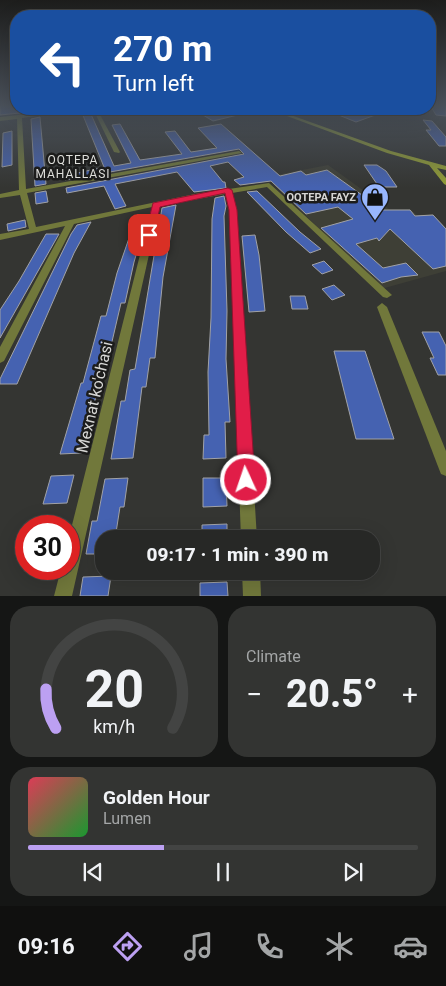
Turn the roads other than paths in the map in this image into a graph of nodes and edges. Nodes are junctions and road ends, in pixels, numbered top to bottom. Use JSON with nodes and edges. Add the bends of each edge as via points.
{"nodes":[{"id":1,"x":20,"y":133,"type":"edge"},
{"id":2,"x":107,"y":133,"type":"edge"},
{"id":3,"x":347,"y":133,"type":"edge"},
{"id":4,"x":117,"y":152,"type":"dead end"},
{"id":5,"x":239,"y":153,"type":"dead end"},
{"id":6,"x":434,"y":163,"type":"junction"},
{"id":7,"x":446,"y":164,"type":"edge"},
{"id":8,"x":446,"y":183,"type":"edge"},
{"id":9,"x":228,"y":190,"type":"junction"},
{"id":10,"x":23,"y":192,"type":"junction"},
{"id":11,"x":0,"y":196,"type":"edge"},
{"id":12,"x":156,"y":205,"type":"junction"},
{"id":13,"x":70,"y":223,"type":"junction"},
{"id":14,"x":33,"y":230,"type":"junction"},
{"id":15,"x":0,"y":237,"type":"edge"},
{"id":16,"x":0,"y":358,"type":"edge"},
{"id":17,"x":446,"y":469,"type":"edge"},
{"id":18,"x":249,"y":530,"type":"edge"},
{"id":19,"x":251,"y":580,"type":"edge"},
{"id":20,"x":63,"y":596,"type":"edge"},
{"id":21,"x":252,"y":596,"type":"edge"}],
"edges":[{"from":1,"to":10,"type":"street"},
{"from":2,"to":4,"type":"street"},
{"from":3,"to":6,"type":"main road"},
{"from":5,"to":10,"type":"street"},
{"from":6,"to":7,"type":"main road"},
{"from":6,"to":8,"type":"main road"},
{"from":9,"to":12,"type":"street"},
{"from":9,"to":17,"type":"street","via":[[269,185],[385,301]]},
{"from":9,"to":18,"type":"street","via":[[233,210]]},
{"from":10,"to":11,"type":"street"},
{"from":10,"to":14,"type":"street"},
{"from":12,"to":13,"type":"street"},
{"from":12,"to":20,"type":"street","name":"Mexnat ko'chasi"},
{"from":13,"to":14,"type":"street"},
{"from":13,"to":16,"type":"street"},
{"from":14,"to":15,"type":"street"},
{"from":19,"to":21,"type":"street"}]}
